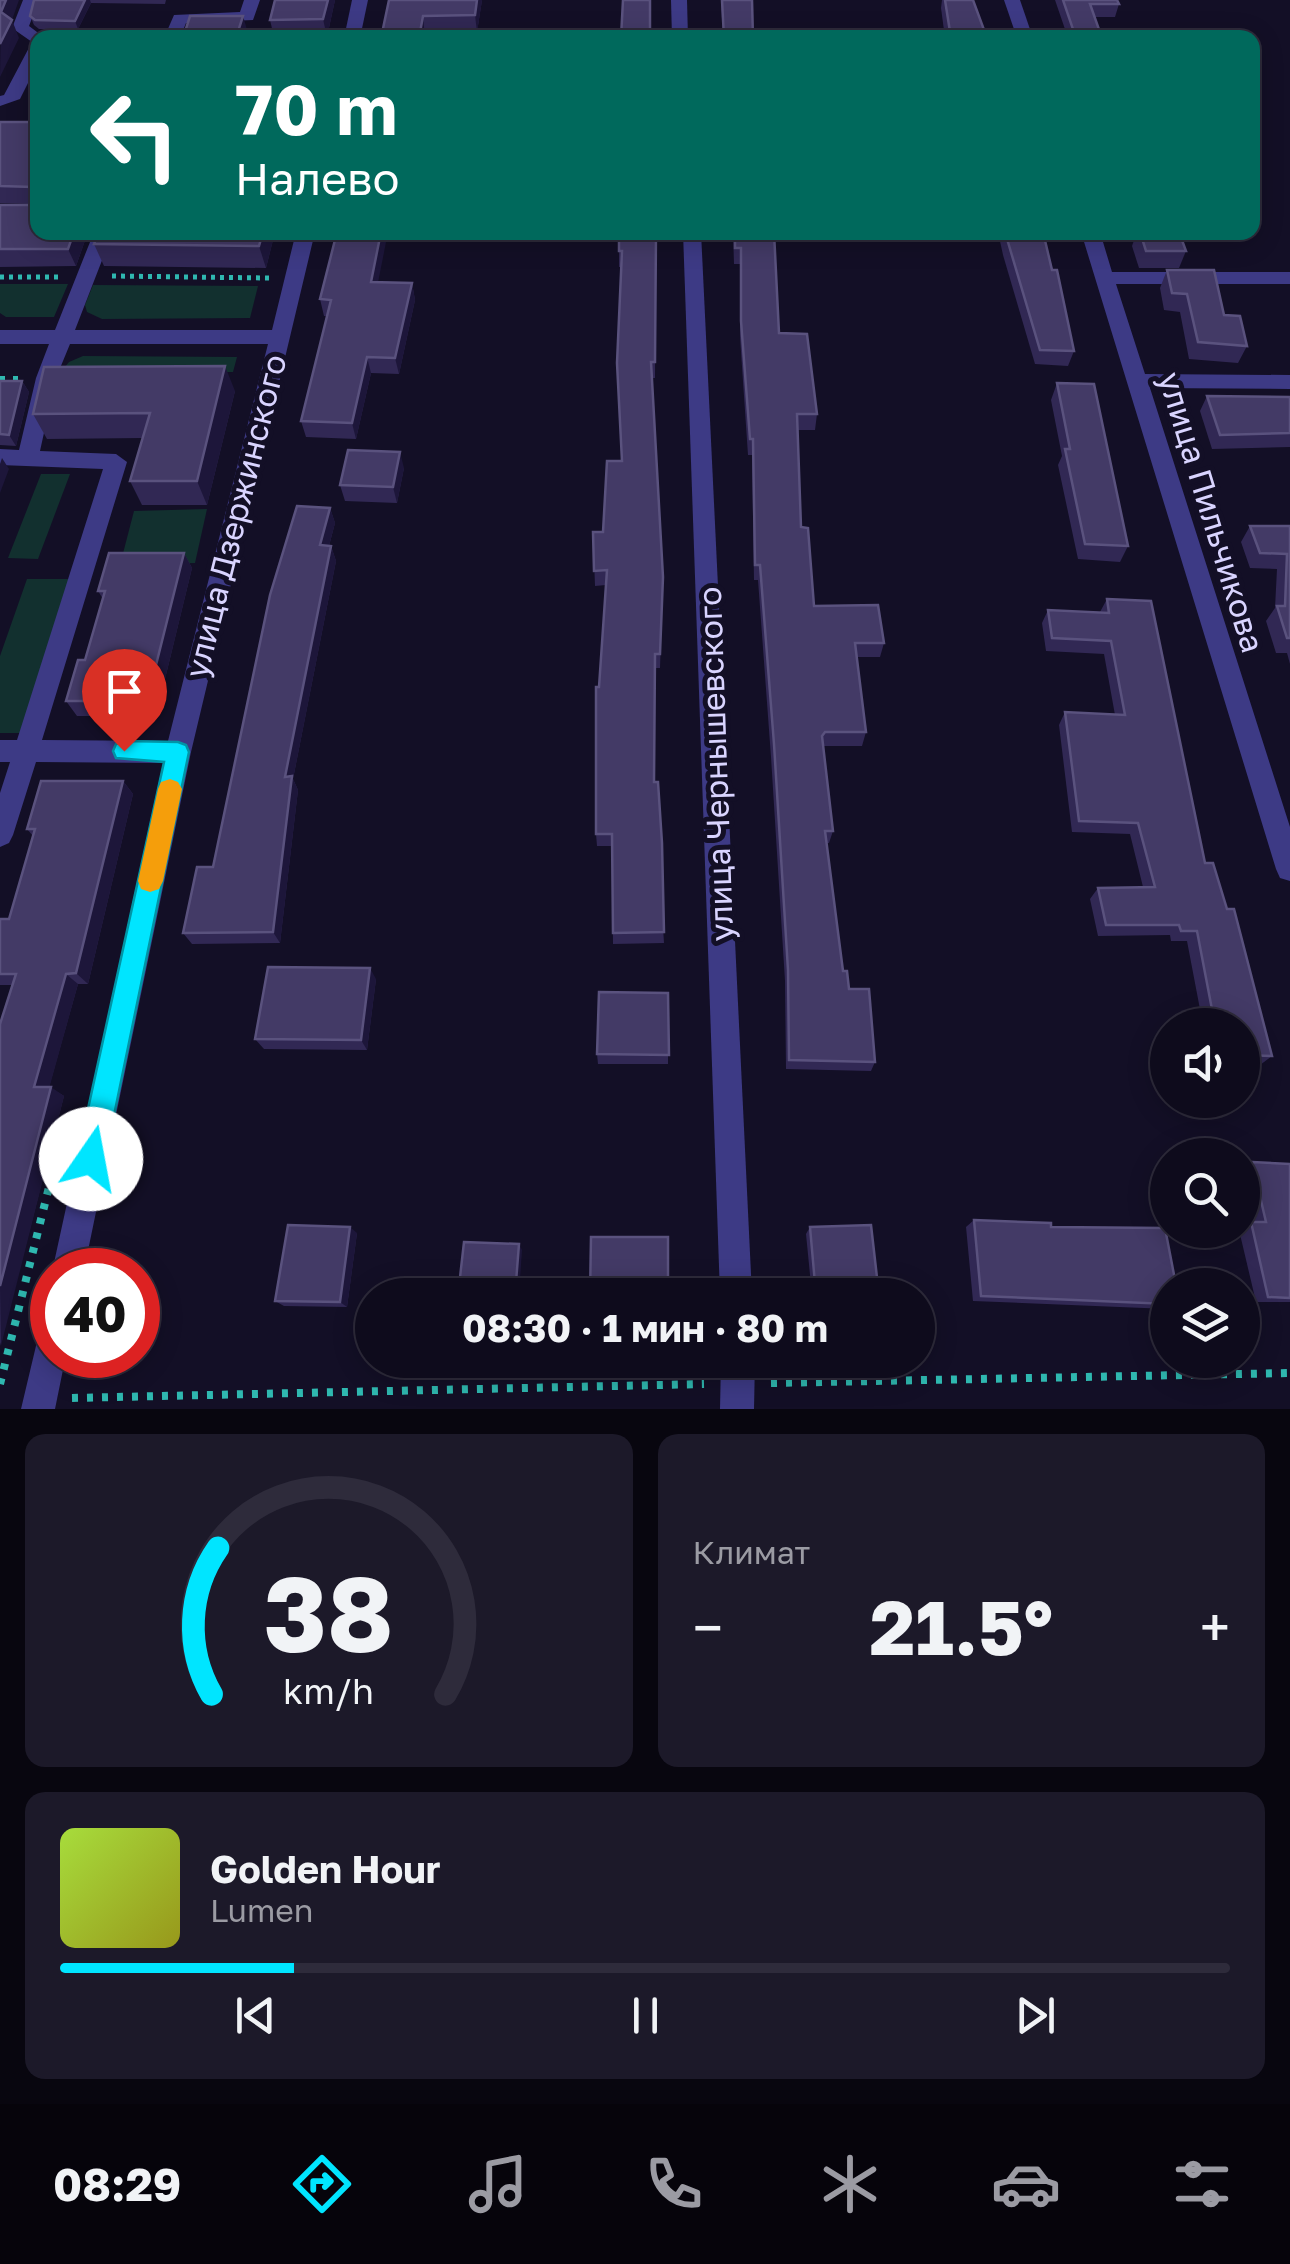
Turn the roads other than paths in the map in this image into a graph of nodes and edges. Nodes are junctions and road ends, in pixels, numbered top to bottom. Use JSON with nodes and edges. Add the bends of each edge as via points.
{"nodes":[{"id":1,"x":31,"y":0,"type":"edge"},
{"id":2,"x":187,"y":0,"type":"edge"},
{"id":3,"x":252,"y":0,"type":"edge"},
{"id":4,"x":360,"y":0,"type":"edge"},
{"id":5,"x":678,"y":0,"type":"edge"},
{"id":6,"x":1012,"y":0,"type":"edge"},
{"id":7,"x":180,"y":18,"type":"junction"},
{"id":8,"x":175,"y":30,"type":"edge"},
{"id":9,"x":354,"y":30,"type":"edge"},
{"id":10,"x":680,"y":30,"type":"edge"},
{"id":11,"x":1022,"y":30,"type":"edge"},
{"id":12,"x":30,"y":36,"type":"edge"},
{"id":13,"x":30,"y":59,"type":"edge"},
{"id":14,"x":0,"y":101,"type":"edge"},
{"id":15,"x":101,"y":240,"type":"edge"},
{"id":16,"x":304,"y":240,"type":"edge"},
{"id":17,"x":692,"y":240,"type":"edge"},
{"id":18,"x":1092,"y":240,"type":"edge"},
{"id":19,"x":1104,"y":278,"type":"junction"},
{"id":20,"x":1290,"y":278,"type":"edge"},
{"id":21,"x":0,"y":337,"type":"edge"},
{"id":22,"x":62,"y":337,"type":"junction"},
{"id":23,"x":278,"y":337,"type":"junction"},
{"id":24,"x":1137,"y":381,"type":"junction"},
{"id":25,"x":1290,"y":382,"type":"edge"},
{"id":26,"x":28,"y":456,"type":"junction"},
{"id":27,"x":0,"y":457,"type":"edge"},
{"id":28,"x":0,"y":751,"type":"edge"},
{"id":29,"x":28,"y":751,"type":"junction"},
{"id":30,"x":178,"y":752,"type":"junction"},
{"id":31,"x":0,"y":834,"type":"edge"},
{"id":32,"x":1290,"y":869,"type":"edge"},
{"id":33,"x":73,"y":1248,"type":"edge"},
{"id":34,"x":735,"y":1278,"type":"edge"},
{"id":35,"x":44,"y":1378,"type":"edge"},
{"id":36,"x":39,"y":1404,"type":"edge"}],
"edges":[{"from":1,"to":12,"type":"street","via":[[20,28]]},
{"from":2,"to":7,"type":"street"},
{"from":3,"to":7,"type":"street","via":[[247,17]]},
{"from":4,"to":9,"type":"street"},
{"from":5,"to":10,"type":"street"},
{"from":6,"to":11,"type":"street"},
{"from":7,"to":8,"type":"street"},
{"from":13,"to":14,"type":"street","via":[[11,99]]},
{"from":15,"to":22,"type":"street"},
{"from":16,"to":23,"type":"street","name":"улица Дзержинского"},
{"from":17,"to":34,"type":"street","name":"улица Чернышевского"},
{"from":18,"to":19,"type":"street","name":"улица Пильчикова"},
{"from":19,"to":20,"type":"street"},
{"from":19,"to":24,"type":"street","name":"улица Пильчикова"},
{"from":21,"to":22,"type":"street"},
{"from":22,"to":23,"type":"street"},
{"from":22,"to":26,"type":"street"},
{"from":23,"to":30,"type":"street","name":"улица Дзержинского"},
{"from":24,"to":25,"type":"street"},
{"from":24,"to":32,"type":"street","name":"улица Пильчикова"},
{"from":26,"to":27,"type":"street"},
{"from":26,"to":29,"type":"street","via":[[116,462]]},
{"from":28,"to":29,"type":"street"},
{"from":29,"to":30,"type":"street"},
{"from":29,"to":31,"type":"street"},
{"from":30,"to":33,"type":"street","name":"улица Дзержинского"},
{"from":35,"to":36,"type":"street"}]}
